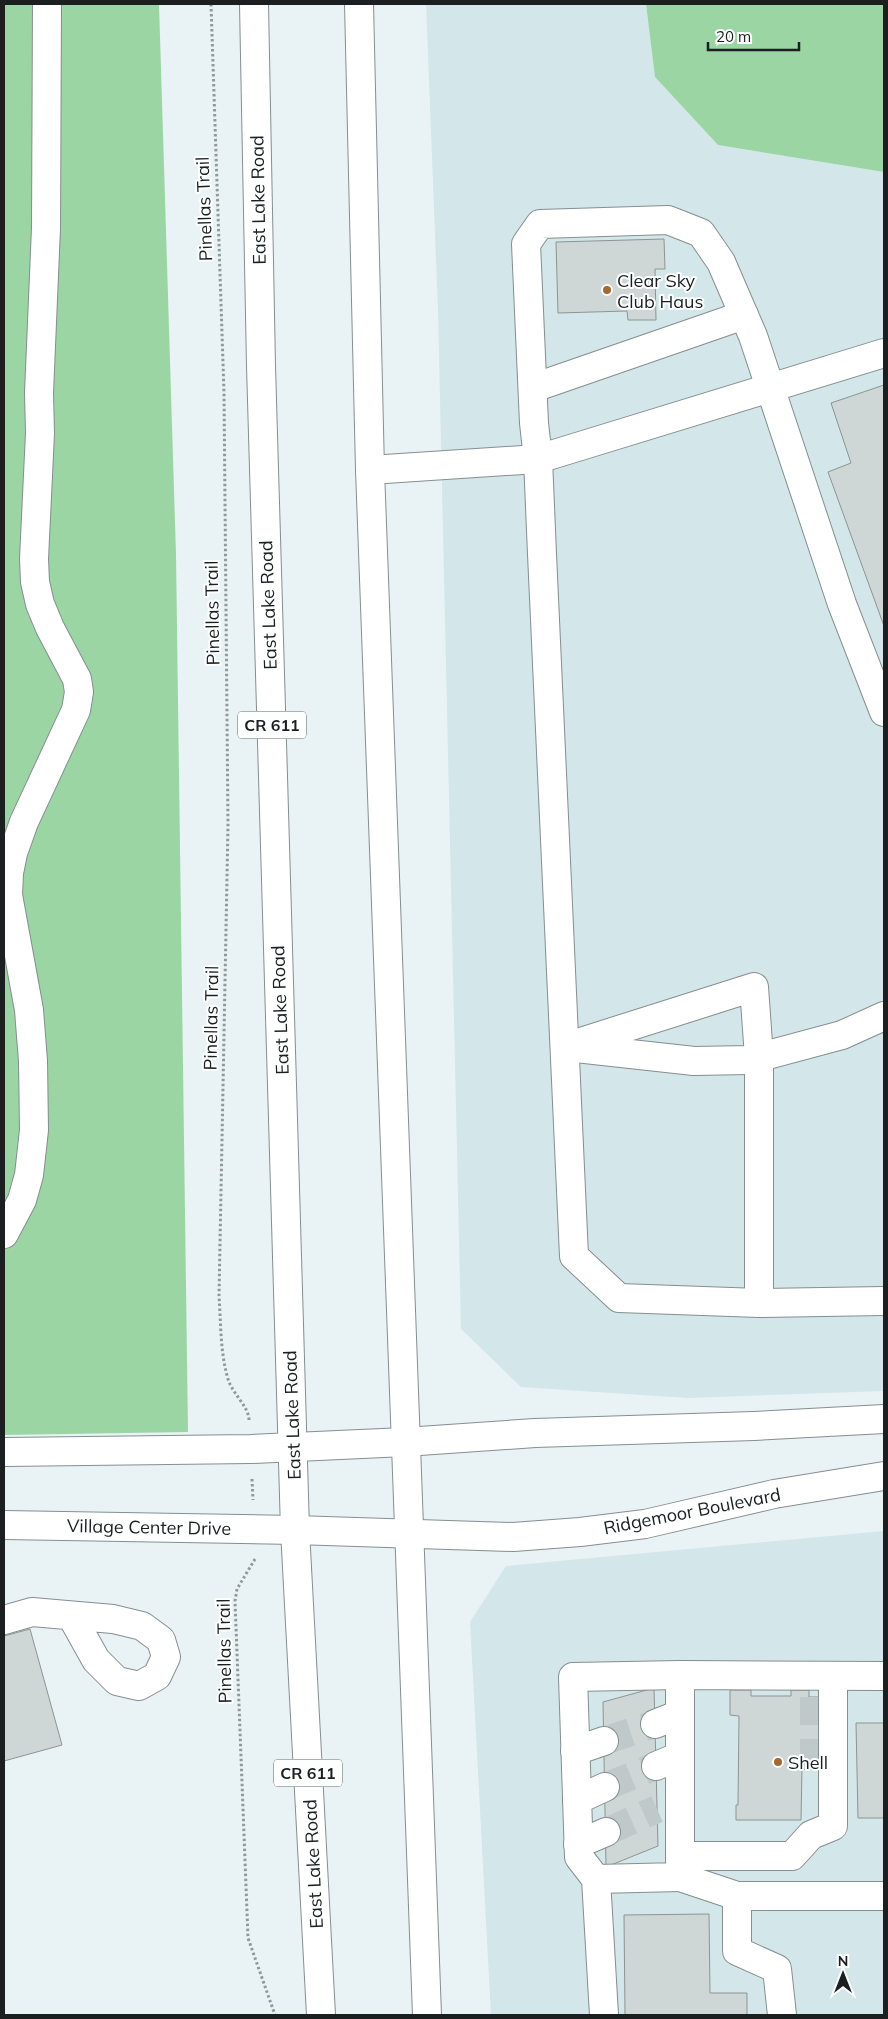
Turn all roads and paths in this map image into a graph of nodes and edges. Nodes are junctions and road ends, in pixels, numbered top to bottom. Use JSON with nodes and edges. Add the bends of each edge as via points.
{"nodes":[{"id":1,"x":47,"y":4,"type":"edge"},
{"id":2,"x":211,"y":4,"type":"edge"},
{"id":3,"x":254,"y":4,"type":"edge"},
{"id":4,"x":359,"y":4,"type":"edge"},
{"id":5,"x":744,"y":315,"type":"junction"},
{"id":6,"x":884,"y":352,"type":"edge"},
{"id":7,"x":533,"y":388,"type":"junction"},
{"id":8,"x":770,"y":388,"type":"junction"},
{"id":9,"x":538,"y":459,"type":"junction"},
{"id":10,"x":370,"y":470,"type":"junction"},
{"id":11,"x":884,"y":712,"type":"edge"},
{"id":12,"x":884,"y":1016,"type":"edge"},
{"id":13,"x":565,"y":1047,"type":"junction"},
{"id":14,"x":759,"y":1057,"type":"junction"},
{"id":15,"x":4,"y":1234,"type":"edge"},
{"id":16,"x":884,"y":1301,"type":"edge"},
{"id":17,"x":759,"y":1303,"type":"junction"},
{"id":18,"x":884,"y":1419,"type":"edge"},
{"id":19,"x":405,"y":1442,"type":"junction"},
{"id":20,"x":293,"y":1447,"type":"junction"},
{"id":21,"x":251,"y":1449,"type":"junction"},
{"id":22,"x":4,"y":1452,"type":"edge"},
{"id":23,"x":884,"y":1476,"type":"edge"},
{"id":24,"x":840,"y":1483,"type":"junction"},
{"id":25,"x":884,"y":1495,"type":"edge"},
{"id":26,"x":4,"y":1525,"type":"edge"},
{"id":27,"x":255,"y":1530,"type":"junction"},
{"id":28,"x":295,"y":1530,"type":"junction"},
{"id":29,"x":409,"y":1533,"type":"junction"},
{"id":30,"x":72,"y":1617,"type":"dead end"},
{"id":31,"x":4,"y":1620,"type":"edge"},
{"id":32,"x":680,"y":1675,"type":"junction"},
{"id":33,"x":884,"y":1676,"type":"edge"},
{"id":34,"x":820,"y":1683,"type":"junction"},
{"id":35,"x":680,"y":1714,"type":"junction"},
{"id":36,"x":655,"y":1724,"type":"tunnel mouth"},
{"id":37,"x":604,"y":1741,"type":"tunnel mouth"},
{"id":38,"x":575,"y":1751,"type":"junction"},
{"id":39,"x":814,"y":1769,"type":"tunnel mouth"},
{"id":40,"x":605,"y":1788,"type":"tunnel mouth"},
{"id":41,"x":577,"y":1800,"type":"junction"},
{"id":42,"x":606,"y":1832,"type":"tunnel mouth"},
{"id":43,"x":820,"y":1832,"type":"junction"},
{"id":44,"x":578,"y":1844,"type":"junction"},
{"id":45,"x":680,"y":1867,"type":"junction"},
{"id":46,"x":596,"y":1879,"type":"junction"},
{"id":47,"x":737,"y":1896,"type":"junction"},
{"id":48,"x":884,"y":1896,"type":"edge"},
{"id":49,"x":275,"y":2015,"type":"edge"},
{"id":50,"x":321,"y":2015,"type":"edge"},
{"id":51,"x":427,"y":2015,"type":"edge"},
{"id":52,"x":604,"y":2015,"type":"edge"},
{"id":53,"x":782,"y":2015,"type":"edge"}],
"edges":[{"from":1,"to":15,"type":"main road","via":[[46,228],[35,582],[40,604],[77,679],[79,692],[76,710],[24,822],[9,873],[8,895],[29,1010],[34,1130],[29,1175],[22,1200]]},
{"from":2,"to":21,"type":"path","name":"Pinellas Trail","via":[[224,393],[228,825],[220,1296],[223,1357],[228,1380],[249,1414]]},
{"from":3,"to":20,"type":"main road","name":"East Lake Road","number":"CR 611"},
{"from":4,"to":10,"type":"main road"},
{"from":5,"to":7,"type":"main road"},
{"from":5,"to":7,"type":"main road","via":[[722,262],[700,233],[668,220],[540,224],[526,244]]},
{"from":5,"to":8,"type":"main road"},
{"from":6,"to":8,"type":"main road"},
{"from":7,"to":9,"type":"main road"},
{"from":8,"to":9,"type":"main road"},
{"from":8,"to":11,"type":"main road","via":[[842,604]]},
{"from":9,"to":10,"type":"main road"},
{"from":9,"to":13,"type":"main road"},
{"from":10,"to":19,"type":"main road"},
{"from":12,"to":14,"type":"main road","via":[[842,1035]]},
{"from":13,"to":14,"type":"main road","via":[[694,1061]]},
{"from":13,"to":14,"type":"main road","via":[[754,987]]},
{"from":13,"to":17,"type":"main road","via":[[574,1256],[619,1298]]},
{"from":14,"to":17,"type":"main road"},
{"from":16,"to":17,"type":"main road"},
{"from":18,"to":19,"type":"main road","via":[[535,1433]]},
{"from":19,"to":20,"type":"main road"},
{"from":19,"to":29,"type":"main road"},
{"from":20,"to":21,"type":"main road"},
{"from":20,"to":28,"type":"main road","name":"East Lake Road","number":"CR 611"},
{"from":21,"to":22,"type":"main road"},
{"from":21,"to":27,"type":"path","name":"Pinellas Trail"},
{"from":23,"to":24,"type":"main road","name":"Ridgemoor Boulevard"},
{"from":24,"to":25,"type":"main road"},
{"from":24,"to":29,"type":"main road","name":"Ridgemoor Boulevard","via":[[774,1494],[645,1524],[580,1532],[514,1537]]},
{"from":26,"to":27,"type":"main road","name":"Village Center Drive"},
{"from":27,"to":28,"type":"main road","name":"Village Center Drive"},
{"from":27,"to":49,"type":"path","name":"Pinellas Trail","via":[[255,1561],[237,1589],[235,1601],[247,1918],[248,1938]]},
{"from":28,"to":29,"type":"main road","name":"Ridgemoor Boulevard"},
{"from":28,"to":50,"type":"main road","name":"East Lake Road","number":"CR 611"},
{"from":29,"to":51,"type":"main road"},
{"from":30,"to":31,"type":"main road","via":[[32,1612]]},
{"from":32,"to":34,"type":"main road"},
{"from":32,"to":35,"type":"main road"},
{"from":32,"to":38,"type":"main road","via":[[573,1677]]},
{"from":33,"to":34,"type":"main road"},
{"from":34,"to":43,"type":"main road","via":[[833,1826]]},
{"from":35,"to":36,"type":"main road"},
{"from":35,"to":45,"type":"main road","via":[[668,1761],[668,1804]]},
{"from":37,"to":38,"type":"main road"},
{"from":38,"to":41,"type":"main road"},
{"from":39,"to":43,"type":"main road"},
{"from":40,"to":41,"type":"main road"},
{"from":41,"to":44,"type":"main road"},
{"from":42,"to":44,"type":"main road"},
{"from":43,"to":45,"type":"main road","via":[[811,1835],[792,1856]]},
{"from":44,"to":46,"type":"main road","via":[[579,1857]]},
{"from":45,"to":46,"type":"main road"},
{"from":45,"to":47,"type":"main road"},
{"from":46,"to":52,"type":"main road"},
{"from":47,"to":48,"type":"main road"},
{"from":47,"to":53,"type":"main road","via":[[737,1951],[777,1969]]}]}
